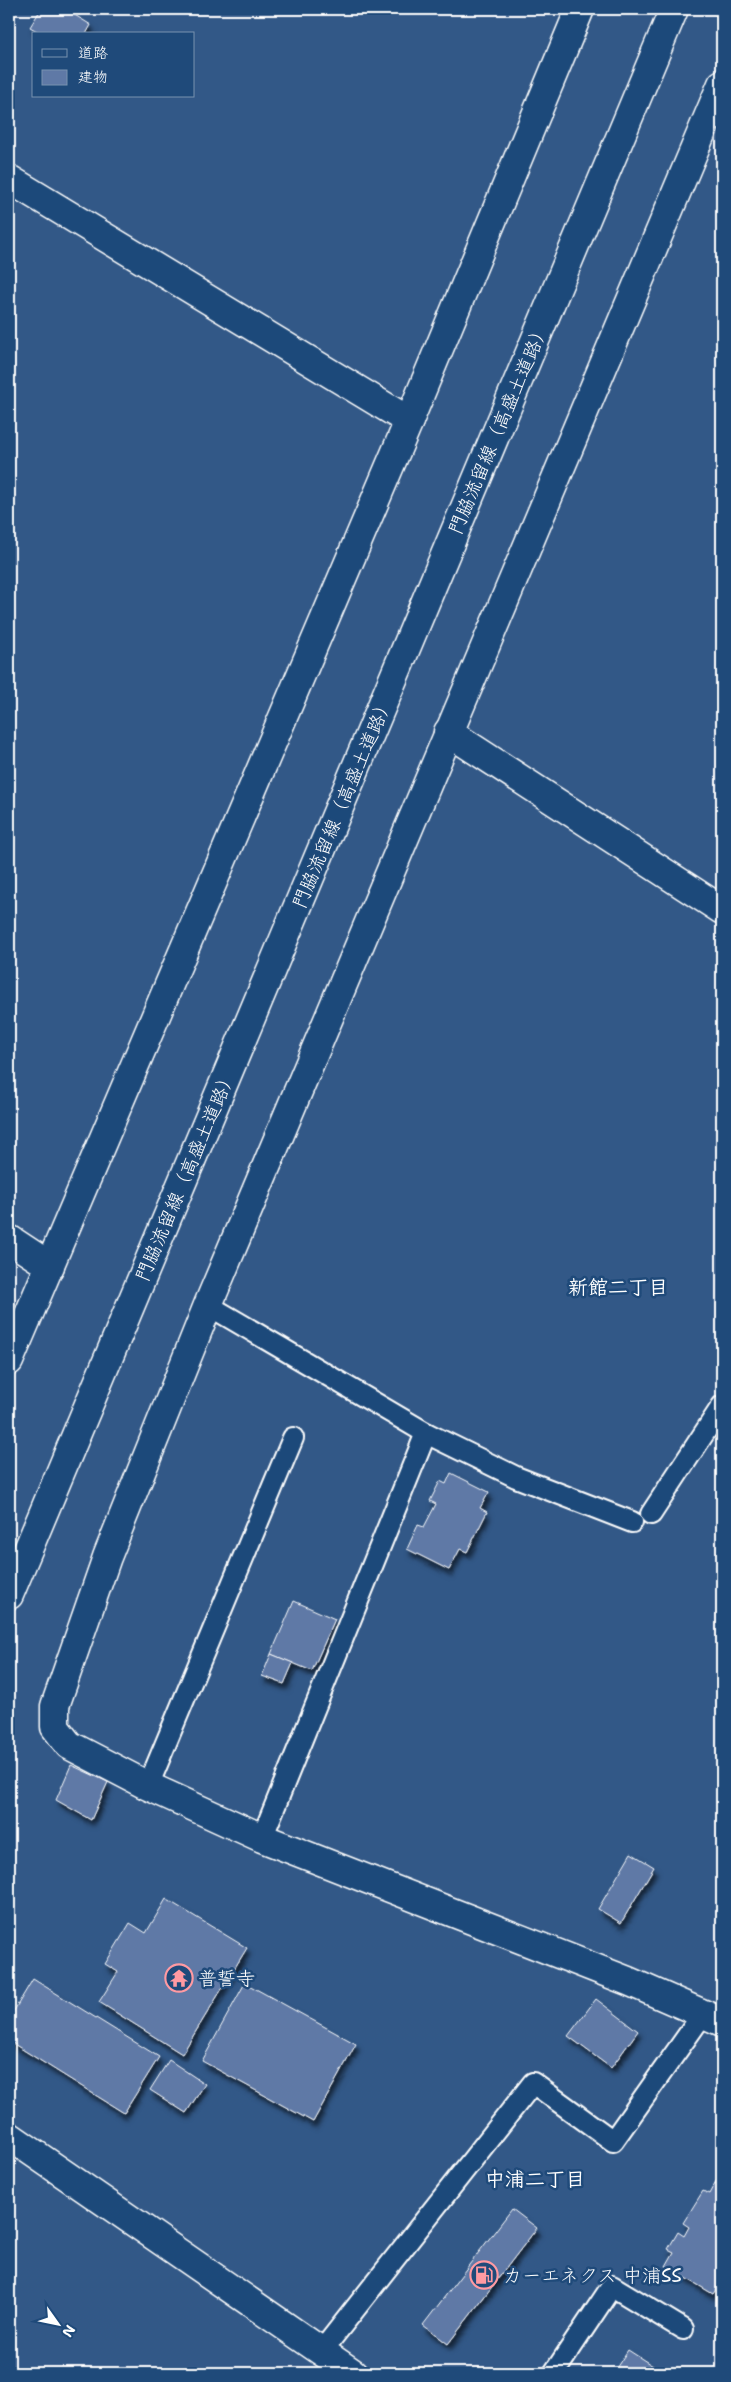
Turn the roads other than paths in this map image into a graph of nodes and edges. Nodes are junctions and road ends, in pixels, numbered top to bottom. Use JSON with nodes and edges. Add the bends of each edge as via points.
{"nodes":[{"id":1,"x":580,"y":9,"type":"edge"},
{"id":2,"x":674,"y":9,"type":"edge"},
{"id":3,"x":722,"y":84,"type":"edge"},
{"id":4,"x":714,"y":130,"type":"edge"},
{"id":5,"x":9,"y":179,"type":"edge"},
{"id":6,"x":409,"y":421,"type":"junction"},
{"id":7,"x":448,"y":732,"type":"junction"},
{"id":8,"x":722,"y":910,"type":"edge"},
{"id":9,"x":9,"y":1239,"type":"edge"},
{"id":10,"x":50,"y":1266,"type":"junction"},
{"id":11,"x":208,"y":1305,"type":"junction"},
{"id":12,"x":9,"y":1361,"type":"edge"},
{"id":13,"x":722,"y":1406,"type":"edge"},
{"id":14,"x":426,"y":1433,"type":"junction"},
{"id":15,"x":293,"y":1438,"type":"dead end"},
{"id":16,"x":651,"y":1514,"type":"dead end"},
{"id":17,"x":632,"y":1522,"type":"dead end"},
{"id":18,"x":9,"y":1595,"type":"edge"},
{"id":19,"x":148,"y":1786,"type":"junction"},
{"id":20,"x":262,"y":1838,"type":"junction"},
{"id":21,"x":713,"y":2018,"type":"edge"},
{"id":22,"x":9,"y":2136,"type":"edge"},
{"id":23,"x":683,"y":2329,"type":"dead end"},
{"id":24,"x":321,"y":2352,"type":"junction"},
{"id":25,"x":353,"y":2373,"type":"edge"},
{"id":26,"x":554,"y":2373,"type":"edge"}],
"edges":[{"from":1,"to":6,"type":"street"},
{"from":2,"to":18,"type":"street","name":"門脇流留線（高盛土道路）"},
{"from":3,"to":4,"type":"street"},
{"from":4,"to":7,"type":"street"},
{"from":5,"to":6,"type":"street"},
{"from":6,"to":10,"type":"street"},
{"from":7,"to":8,"type":"street"},
{"from":7,"to":11,"type":"street"},
{"from":9,"to":10,"type":"street"},
{"from":10,"to":12,"type":"street"},
{"from":11,"to":14,"type":"lane"},
{"from":11,"to":19,"type":"street","via":[[106,1557],[55,1706],[55,1727],[69,1745]]},
{"from":13,"to":16,"type":"lane"},
{"from":14,"to":17,"type":"lane","via":[[516,1477]]},
{"from":14,"to":20,"type":"lane"},
{"from":15,"to":19,"type":"lane"},
{"from":19,"to":20,"type":"street"},
{"from":20,"to":21,"type":"street","via":[[628,1981]]},
{"from":21,"to":24,"type":"lane","via":[[613,2141],[533,2083]]},
{"from":22,"to":24,"type":"street"},
{"from":23,"to":26,"type":"lane","via":[[612,2286]]},
{"from":24,"to":25,"type":"street"}]}
